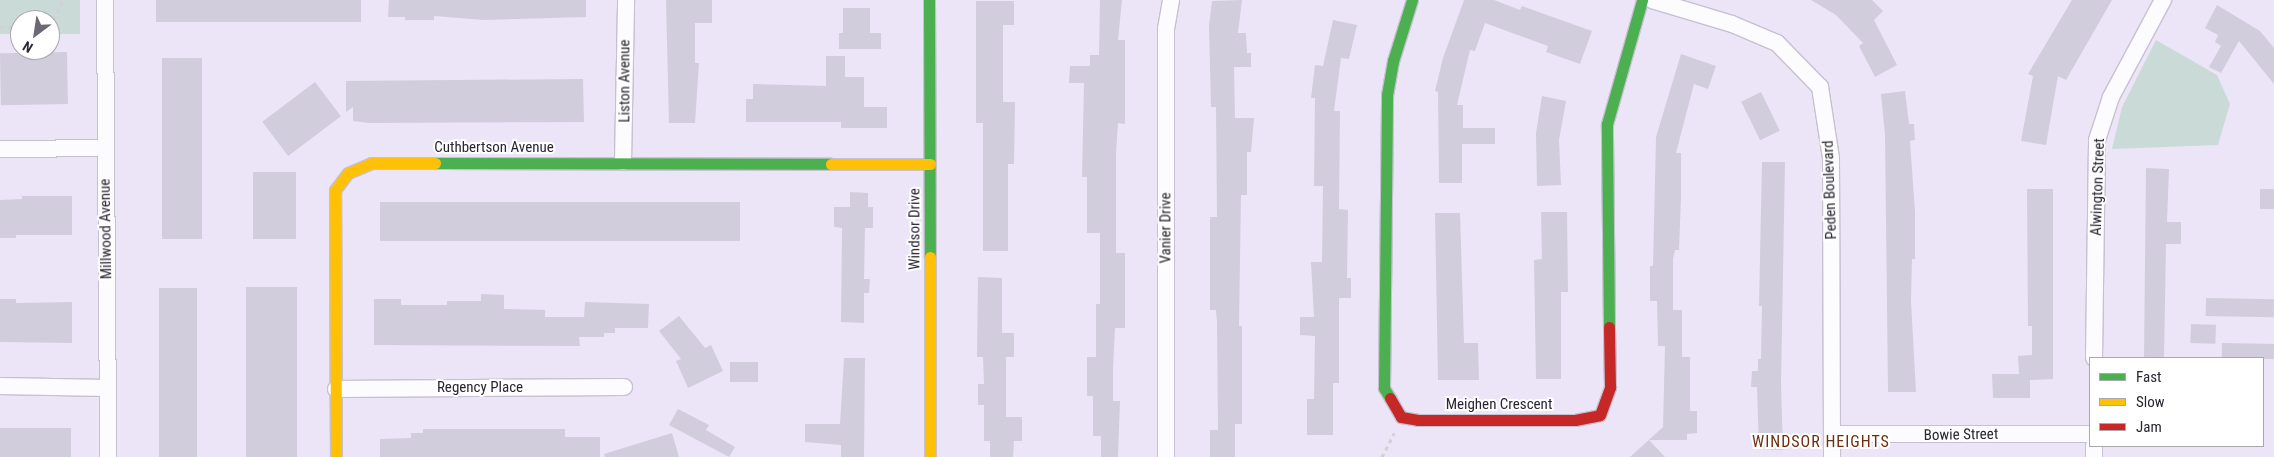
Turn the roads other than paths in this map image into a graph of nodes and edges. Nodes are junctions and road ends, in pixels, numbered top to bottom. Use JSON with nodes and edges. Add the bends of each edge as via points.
{"nodes":[{"id":1,"x":105,"y":0,"type":"edge"},
{"id":2,"x":626,"y":0,"type":"edge"},
{"id":3,"x":929,"y":0,"type":"edge"},
{"id":4,"x":1171,"y":0,"type":"edge"},
{"id":5,"x":1412,"y":0,"type":"edge"},
{"id":6,"x":1642,"y":0,"type":"edge"},
{"id":7,"x":1652,"y":0,"type":"edge"},
{"id":8,"x":2162,"y":0,"type":"edge"},
{"id":9,"x":105,"y":148,"type":"junction"},
{"id":10,"x":0,"y":149,"type":"edge"},
{"id":11,"x":623,"y":162,"type":"junction"},
{"id":12,"x":930,"y":164,"type":"junction"},
{"id":13,"x":2094,"y":357,"type":"edge"},
{"id":14,"x":0,"y":386,"type":"edge"},
{"id":15,"x":624,"y":387,"type":"dead end"},
{"id":16,"x":107,"y":388,"type":"junction"},
{"id":17,"x":336,"y":389,"type":"junction"},
{"id":18,"x":1832,"y":434,"type":"junction"},
{"id":19,"x":2089,"y":434,"type":"edge"},
{"id":20,"x":108,"y":457,"type":"edge"},
{"id":21,"x":336,"y":457,"type":"edge"},
{"id":22,"x":930,"y":457,"type":"edge"},
{"id":23,"x":1166,"y":457,"type":"edge"},
{"id":24,"x":1832,"y":457,"type":"edge"}],
"edges":[{"from":1,"to":9,"type":"street","name":"Millwood Avenue"},
{"from":2,"to":11,"type":"street","name":"Liston Avenue"},
{"from":3,"to":12,"type":"street","name":"Windsor Drive"},
{"from":4,"to":23,"type":"street","name":"Vanier Drive","via":[[1166,28]]},
{"from":5,"to":6,"type":"street","name":"Meighen Crescent","via":[[1393,61],[1387,95],[1384,388],[1401,418],[1418,420],[1576,420],[1600,415],[1610,387],[1607,124]]},
{"from":7,"to":18,"type":"street","name":"Peden Boulevard","via":[[1732,24],[1777,43],[1820,87],[1831,158]]},
{"from":8,"to":13,"type":"street","name":"Alwington Street","via":[[2111,97],[2096,140]]},
{"from":9,"to":10,"type":"street"},
{"from":9,"to":16,"type":"street","name":"Millwood Avenue"},
{"from":11,"to":12,"type":"street","name":"Cuthbertson Avenue"},
{"from":11,"to":17,"type":"street","name":"Cuthbertson Avenue","via":[[371,163],[348,173],[335,190]]},
{"from":12,"to":22,"type":"street","name":"Windsor Drive"},
{"from":14,"to":16,"type":"street"},
{"from":15,"to":17,"type":"street","name":"Regency Place"},
{"from":16,"to":20,"type":"street","name":"Millwood Avenue"},
{"from":17,"to":21,"type":"street","name":"Cuthbertson Avenue"},
{"from":18,"to":19,"type":"street","name":"Bowie Street"},
{"from":18,"to":24,"type":"street","name":"Peden Boulevard"}]}
